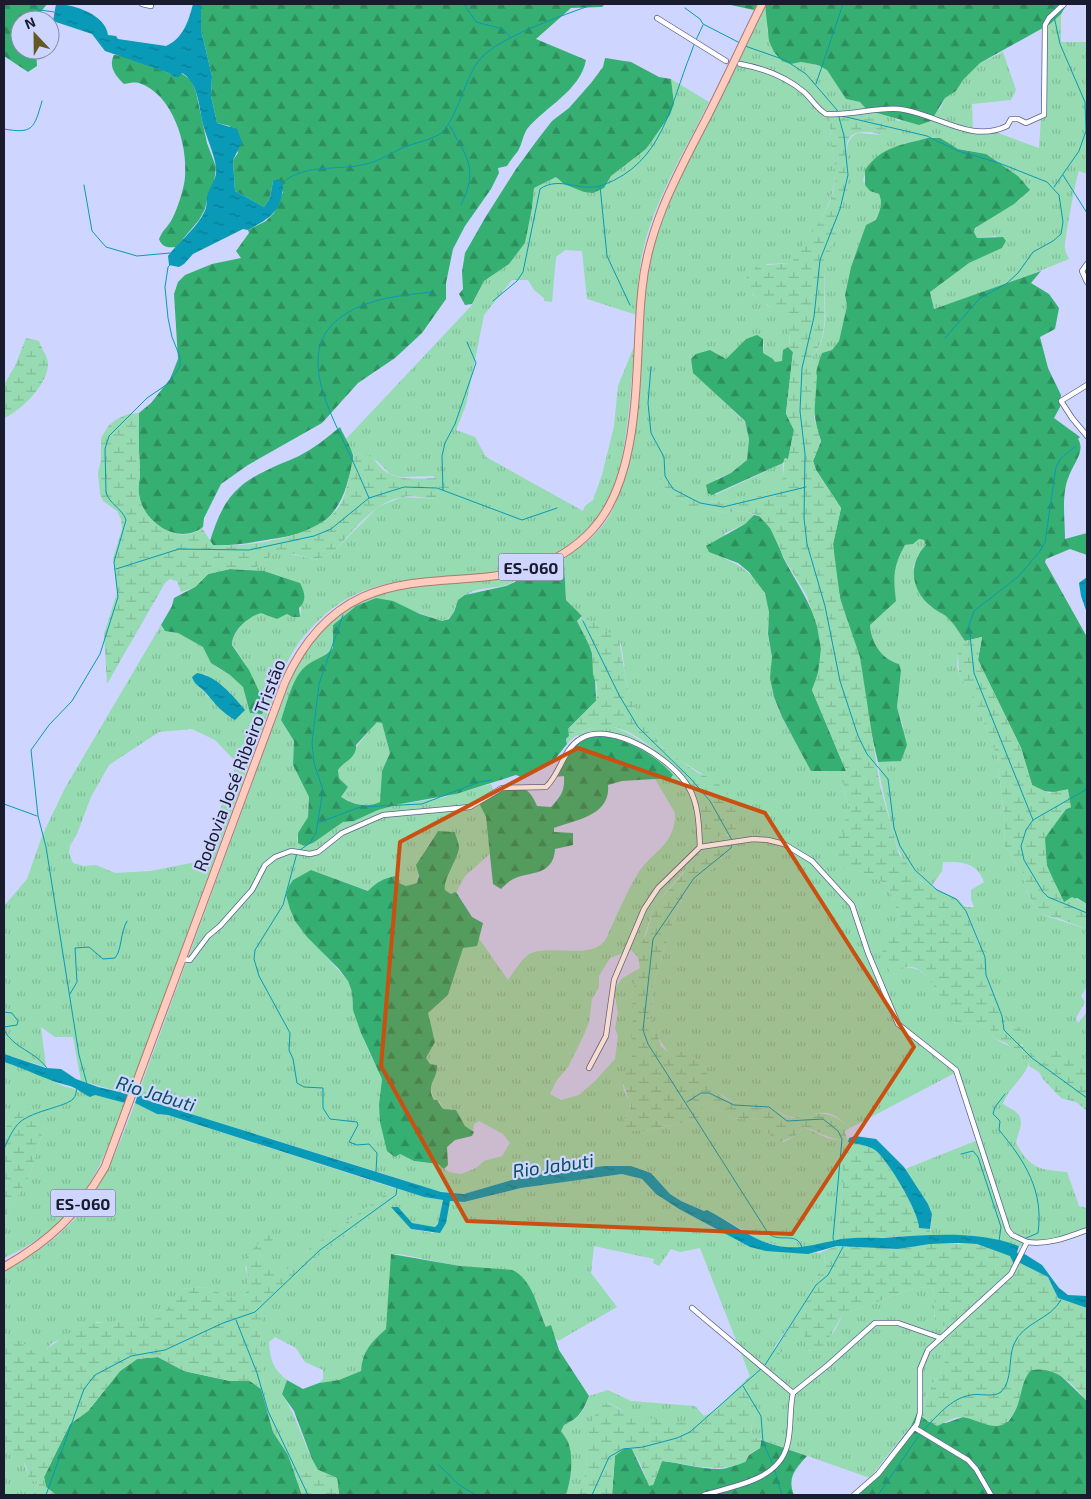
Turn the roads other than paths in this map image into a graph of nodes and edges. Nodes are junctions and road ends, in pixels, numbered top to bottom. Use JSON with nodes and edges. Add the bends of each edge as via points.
{"nodes":[{"id":1,"x":142,"y":4,"type":"edge"},
{"id":2,"x":762,"y":4,"type":"edge"},
{"id":3,"x":1064,"y":4,"type":"edge"},
{"id":4,"x":151,"y":6,"type":"dead end"},
{"id":5,"x":657,"y":18,"type":"dead end"},
{"id":6,"x":726,"y":61,"type":"dead end"},
{"id":7,"x":740,"y":64,"type":"dead end"},
{"id":8,"x":1087,"y":264,"type":"edge"},
{"id":9,"x":1087,"y":282,"type":"edge"},
{"id":10,"x":1087,"y":385,"type":"edge"},
{"id":11,"x":1087,"y":436,"type":"edge"},
{"id":12,"x":700,"y":847,"type":"junction"},
{"id":13,"x":182,"y":959,"type":"junction"},
{"id":14,"x":589,"y":1068,"type":"dead end"},
{"id":15,"x":1087,"y":1230,"type":"edge"},
{"id":16,"x":1027,"y":1242,"type":"junction"},
{"id":17,"x":4,"y":1267,"type":"edge"},
{"id":18,"x":692,"y":1308,"type":"dead end"},
{"id":19,"x":941,"y":1338,"type":"junction"},
{"id":20,"x":793,"y":1392,"type":"junction"},
{"id":21,"x":915,"y":1428,"type":"junction"},
{"id":22,"x":704,"y":1495,"type":"edge"},
{"id":23,"x":854,"y":1495,"type":"edge"},
{"id":24,"x":991,"y":1495,"type":"edge"}],
"edges":[{"from":1,"to":4,"type":"street"},
{"from":2,"to":13,"type":"main road","name":"Rodovia José Ribeiro Tristão","number":"ES-060","via":[[674,181],[652,236],[641,290],[629,450],[620,484],[607,510],[585,536],[542,563],[492,576],[383,589],[344,606],[322,623],[300,651],[284,682]]},
{"from":3,"to":7,"type":"street","via":[[1048,18],[1046,24],[1046,102],[1042,117],[1026,123],[1013,118],[1005,128],[981,132],[898,109],[824,114],[794,84]]},
{"from":5,"to":6,"type":"street"},
{"from":8,"to":9,"type":"street","via":[[1082,271]]},
{"from":10,"to":11,"type":"street","via":[[1062,401]]},
{"from":12,"to":13,"type":"street","via":[[695,801],[684,780],[659,758],[632,742],[611,734],[589,734],[573,744],[546,787],[502,788],[470,807],[383,815],[342,833],[318,852],[291,851],[275,857],[265,864],[254,888],[208,936],[194,958]]},
{"from":12,"to":14,"type":"street","via":[[661,884],[644,909],[614,980],[606,1036]]},
{"from":12,"to":16,"type":"street","via":[[753,839],[784,844],[812,861],[849,901],[896,1021],[957,1073],[1008,1230]]},
{"from":13,"to":17,"type":"main road","name":"Rodovia José Ribeiro Tristão","number":"ES-060","via":[[105,1167],[78,1210],[43,1242]]},
{"from":15,"to":16,"type":"street","via":[[1060,1240]]},
{"from":16,"to":19,"type":"street","via":[[1013,1272]]},
{"from":18,"to":20,"type":"street"},
{"from":19,"to":20,"type":"street","via":[[898,1323],[874,1323]]},
{"from":19,"to":21,"type":"street","via":[[928,1350],[920,1369],[920,1417]]},
{"from":20,"to":22,"type":"street","via":[[789,1440],[785,1453],[772,1469],[749,1482]]},
{"from":21,"to":23,"type":"street","via":[[873,1480]]},
{"from":21,"to":24,"type":"street","via":[[968,1460]]}]}
